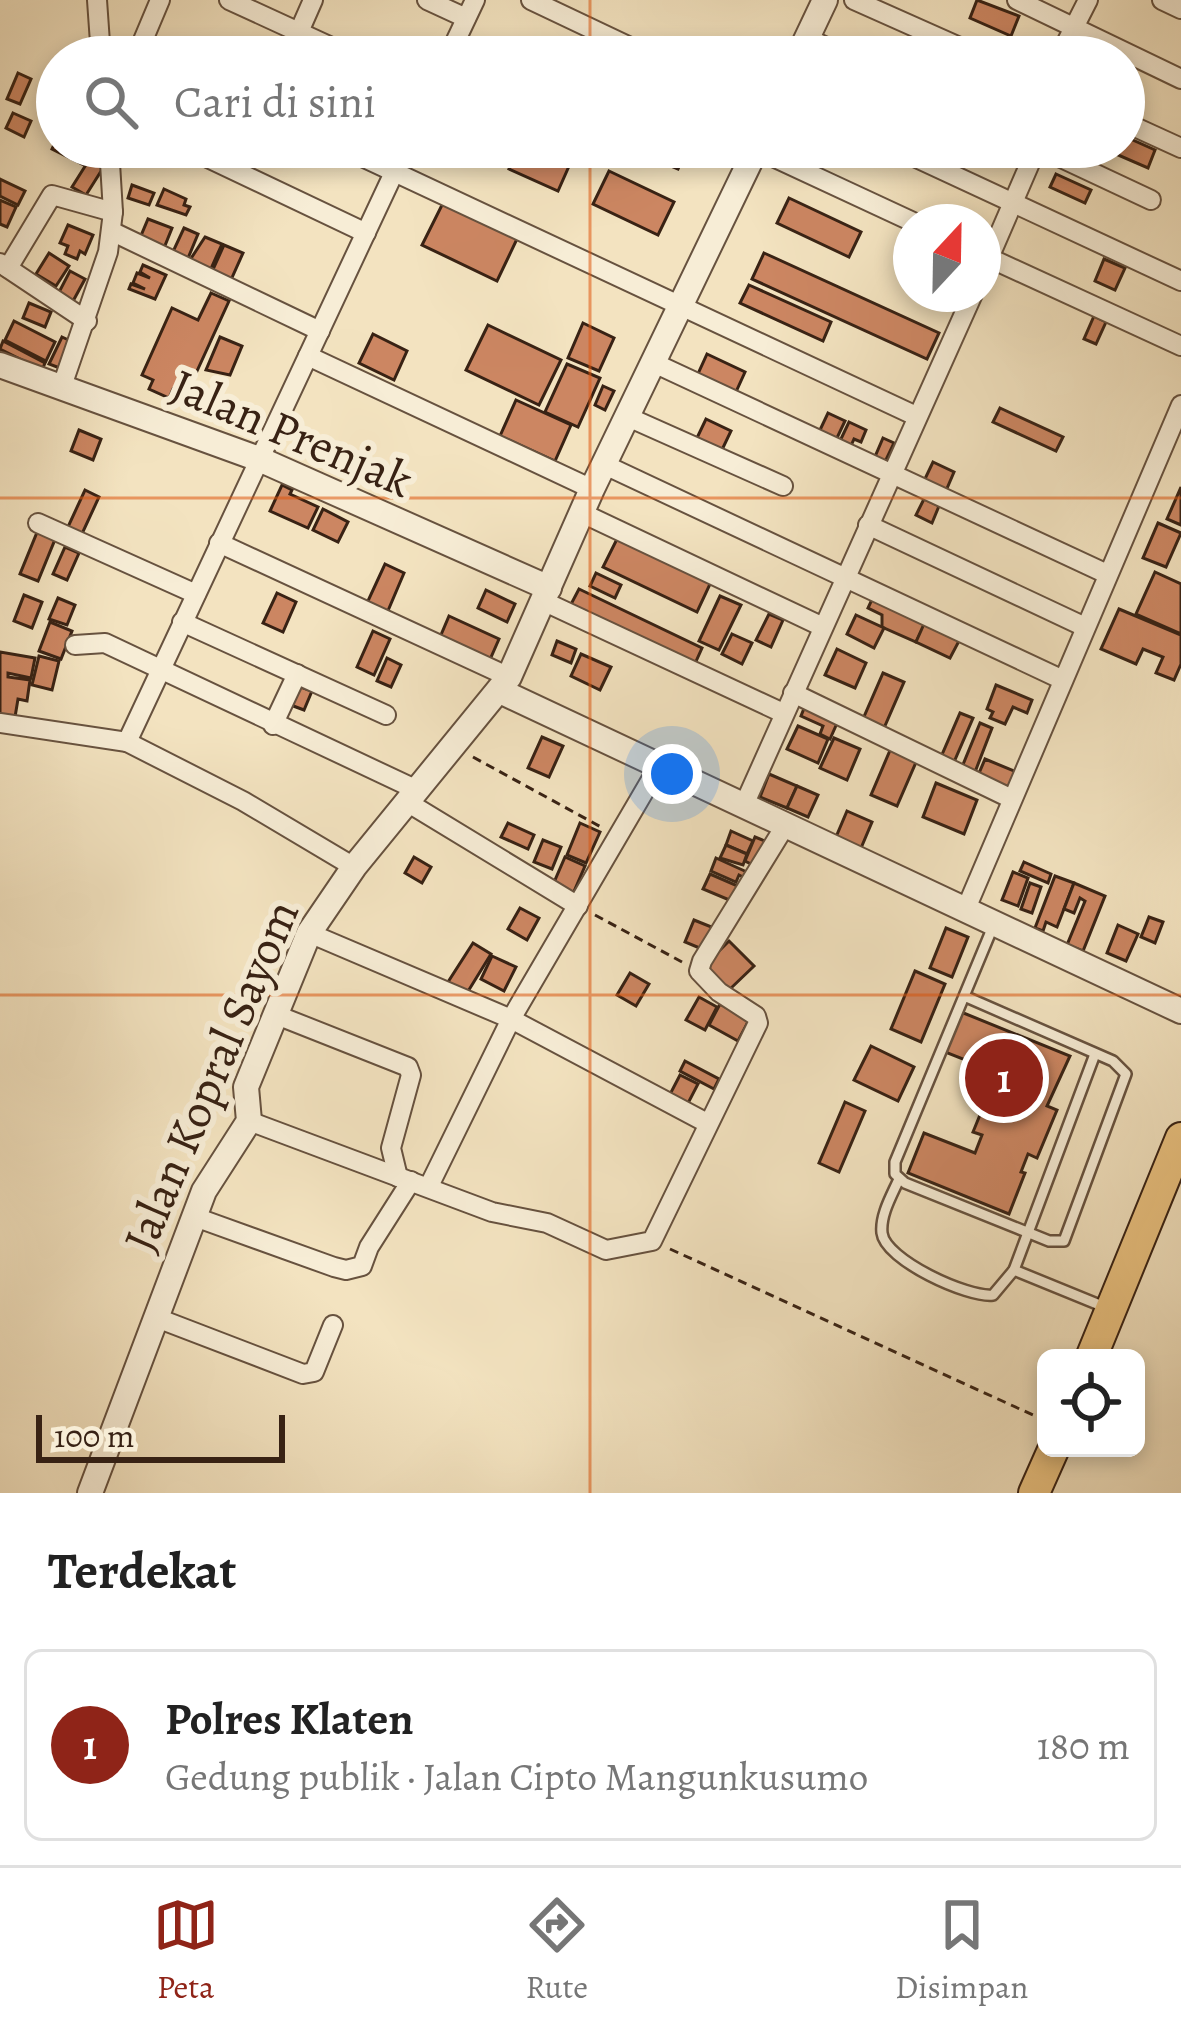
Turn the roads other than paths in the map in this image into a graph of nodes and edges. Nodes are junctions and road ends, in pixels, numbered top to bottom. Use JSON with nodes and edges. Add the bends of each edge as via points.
{"nodes":[{"id":1,"x":97,"y":0,"type":"edge"},
{"id":2,"x":160,"y":0,"type":"edge"},
{"id":3,"x":229,"y":0,"type":"edge"},
{"id":4,"x":313,"y":0,"type":"edge"},
{"id":5,"x":427,"y":0,"type":"edge"},
{"id":6,"x":531,"y":0,"type":"edge"},
{"id":7,"x":825,"y":0,"type":"edge"},
{"id":8,"x":854,"y":0,"type":"edge"},
{"id":9,"x":1017,"y":0,"type":"edge"},
{"id":10,"x":1088,"y":0,"type":"edge"},
{"id":11,"x":1162,"y":0,"type":"edge"},
{"id":12,"x":470,"y":9,"type":"edge"},
{"id":13,"x":1181,"y":9,"type":"edge"},
{"id":14,"x":1074,"y":28,"type":"junction"},
{"id":15,"x":299,"y":32,"type":"junction"},
{"id":16,"x":100,"y":36,"type":"edge"},
{"id":17,"x":148,"y":36,"type":"edge"},
{"id":18,"x":297,"y":36,"type":"edge"},
{"id":19,"x":308,"y":36,"type":"edge"},
{"id":20,"x":607,"y":36,"type":"edge"},
{"id":21,"x":808,"y":36,"type":"edge"},
{"id":22,"x":935,"y":36,"type":"edge"},
{"id":23,"x":1070,"y":36,"type":"edge"},
{"id":24,"x":1091,"y":36,"type":"edge"},
{"id":25,"x":1145,"y":62,"type":"edge"},
{"id":26,"x":1181,"y":79,"type":"edge"},
{"id":27,"x":1145,"y":132,"type":"edge"},
{"id":28,"x":1181,"y":148,"type":"edge"},
{"id":29,"x":110,"y":168,"type":"edge"},
{"id":30,"x":229,"y":168,"type":"edge"},
{"id":31,"x":386,"y":168,"type":"edge"},
{"id":32,"x":396,"y":168,"type":"edge"},
{"id":33,"x":747,"y":168,"type":"edge"},
{"id":34,"x":799,"y":168,"type":"edge"},
{"id":35,"x":937,"y":168,"type":"edge"},
{"id":36,"x":1029,"y":168,"type":"edge"},
{"id":37,"x":1083,"y":168,"type":"edge"},
{"id":38,"x":394,"y":172,"type":"junction"},
{"id":39,"x":1151,"y":200,"type":"dead end"},
{"id":40,"x":1013,"y":204,"type":"junction"},
{"id":41,"x":893,"y":213,"type":"edge"},
{"id":42,"x":112,"y":222,"type":"junction"},
{"id":43,"x":1001,"y":229,"type":"edge"},
{"id":44,"x":366,"y":233,"type":"junction"},
{"id":45,"x":4,"y":265,"type":"edge"},
{"id":46,"x":1001,"y":269,"type":"edge"},
{"id":47,"x":1181,"y":280,"type":"edge"},
{"id":48,"x":680,"y":309,"type":"junction"},
{"id":49,"x":965,"y":312,"type":"edge"},
{"id":50,"x":87,"y":321,"type":"junction"},
{"id":51,"x":320,"y":331,"type":"junction"},
{"id":52,"x":1181,"y":346,"type":"edge"},
{"id":53,"x":308,"y":356,"type":"junction"},
{"id":54,"x":654,"y":363,"type":"junction"},
{"id":55,"x":0,"y":365,"type":"edge"},
{"id":56,"x":62,"y":386,"type":"junction"},
{"id":57,"x":1181,"y":405,"type":"edge"},
{"id":58,"x":916,"y":416,"type":"junction"},
{"id":59,"x":628,"y":417,"type":"junction"},
{"id":60,"x":259,"y":460,"type":"junction"},
{"id":61,"x":605,"y":466,"type":"junction"},
{"id":62,"x":891,"y":473,"type":"junction"},
{"id":63,"x":783,"y":487,"type":"dead end"},
{"id":64,"x":592,"y":489,"type":"junction"},
{"id":65,"x":582,"y":513,"type":"junction"},
{"id":66,"x":38,"y":524,"type":"dead end"},
{"id":67,"x":868,"y":525,"type":"junction"},
{"id":68,"x":219,"y":543,"type":"junction"},
{"id":69,"x":1107,"y":574,"type":"junction"},
{"id":70,"x":844,"y":578,"type":"junction"},
{"id":71,"x":196,"y":594,"type":"junction"},
{"id":72,"x":546,"y":594,"type":"junction"},
{"id":73,"x":182,"y":622,"type":"junction"},
{"id":74,"x":823,"y":627,"type":"junction"},
{"id":75,"x":1085,"y":627,"type":"junction"},
{"id":76,"x":75,"y":645,"type":"dead end"},
{"id":77,"x":160,"y":672,"type":"junction"},
{"id":78,"x":297,"y":674,"type":"junction"},
{"id":79,"x":1063,"y":680,"type":"junction"},
{"id":80,"x":504,"y":684,"type":"junction"},
{"id":81,"x":793,"y":693,"type":"junction"},
{"id":82,"x":784,"y":713,"type":"junction"},
{"id":83,"x":386,"y":715,"type":"dead end"},
{"id":84,"x":0,"y":723,"type":"edge"},
{"id":85,"x":273,"y":725,"type":"junction"},
{"id":86,"x":127,"y":742,"type":"junction"},
{"id":87,"x":659,"y":766,"type":"junction"},
{"id":88,"x":412,"y":796,"type":"junction"},
{"id":89,"x":1012,"y":799,"type":"junction"},
{"id":90,"x":744,"y":805,"type":"junction"},
{"id":91,"x":785,"y":826,"type":"junction"},
{"id":92,"x":354,"y":867,"type":"junction"},
{"id":93,"x":578,"y":905,"type":"junction"},
{"id":94,"x":964,"y":911,"type":"junction"},
{"id":95,"x":994,"y":924,"type":"junction"},
{"id":96,"x":309,"y":933,"type":"junction"},
{"id":97,"x":964,"y":996,"type":"junction"},
{"id":98,"x":1181,"y":1011,"type":"edge"},
{"id":99,"x":274,"y":1014,"type":"junction"},
{"id":100,"x":511,"y":1019,"type":"junction"},
{"id":101,"x":1095,"y":1054,"type":"junction"},
{"id":102,"x":248,"y":1121,"type":"junction"},
{"id":103,"x":707,"y":1123,"type":"junction"},
{"id":104,"x":1181,"y":1138,"type":"edge"},
{"id":105,"x":899,"y":1179,"type":"junction"},
{"id":106,"x":413,"y":1181,"type":"junction"},
{"id":107,"x":195,"y":1217,"type":"junction"},
{"id":108,"x":1028,"y":1232,"type":"junction"},
{"id":109,"x":1014,"y":1270,"type":"junction"},
{"id":110,"x":1112,"y":1310,"type":"junction"},
{"id":111,"x":157,"y":1318,"type":"junction"},
{"id":112,"x":333,"y":1325,"type":"dead end"},
{"id":113,"x":1095,"y":1349,"type":"edge"},
{"id":114,"x":1050,"y":1457,"type":"edge"},
{"id":115,"x":90,"y":1493,"type":"edge"},
{"id":116,"x":1034,"y":1493,"type":"edge"}],
"edges":[{"from":1,"to":16,"type":"street"},
{"from":2,"to":17,"type":"street"},
{"from":3,"to":15,"type":"street"},
{"from":4,"to":15,"type":"street"},
{"from":5,"to":12,"type":"street"},
{"from":6,"to":20,"type":"street"},
{"from":7,"to":21,"type":"street"},
{"from":8,"to":22,"type":"street"},
{"from":9,"to":14,"type":"street"},
{"from":10,"to":14,"type":"street"},
{"from":11,"to":13,"type":"street"},
{"from":14,"to":23,"type":"street"},
{"from":14,"to":24,"type":"street"},
{"from":15,"to":18,"type":"street"},
{"from":15,"to":19,"type":"street"},
{"from":25,"to":26,"type":"street"},
{"from":27,"to":28,"type":"street"},
{"from":29,"to":42,"type":"street"},
{"from":30,"to":44,"type":"street"},
{"from":31,"to":38,"type":"street"},
{"from":32,"to":38,"type":"street"},
{"from":33,"to":48,"type":"street","name":"Jalan Kopral Sayom"},
{"from":34,"to":41,"type":"street"},
{"from":35,"to":40,"type":"street"},
{"from":36,"to":40,"type":"street"},
{"from":37,"to":39,"type":"street"},
{"from":38,"to":44,"type":"street"},
{"from":38,"to":48,"type":"street"},
{"from":40,"to":43,"type":"street"},
{"from":40,"to":47,"type":"street"},
{"from":42,"to":45,"type":"street","via":[[52,195]]},
{"from":42,"to":50,"type":"street"},
{"from":42,"to":51,"type":"street"},
{"from":44,"to":51,"type":"street"},
{"from":45,"to":50,"type":"street"},
{"from":46,"to":52,"type":"street"},
{"from":48,"to":54,"type":"street","name":"Jalan Kopral Sayom"},
{"from":48,"to":58,"type":"street"},
{"from":49,"to":58,"type":"street"},
{"from":50,"to":56,"type":"street"},
{"from":51,"to":53,"type":"street"},
{"from":53,"to":60,"type":"street"},
{"from":53,"to":64,"type":"street"},
{"from":54,"to":59,"type":"street","name":"Jalan Kopral Sayom"},
{"from":54,"to":62,"type":"street"},
{"from":55,"to":56,"type":"street","name":"Jalan Prenjak"},
{"from":56,"to":60,"type":"street","name":"Jalan Prenjak"},
{"from":57,"to":69,"type":"street"},
{"from":58,"to":62,"type":"street"},
{"from":59,"to":61,"type":"street","name":"Jalan Kopral Sayom"},
{"from":59,"to":63,"type":"street"},
{"from":60,"to":68,"type":"street"},
{"from":60,"to":72,"type":"street","name":"Jalan Prenjak"},
{"from":61,"to":64,"type":"street","name":"Jalan Kopral Sayom"},
{"from":61,"to":70,"type":"street"},
{"from":62,"to":67,"type":"street"},
{"from":62,"to":69,"type":"street"},
{"from":64,"to":65,"type":"street","name":"Jalan Kopral Sayom"},
{"from":65,"to":72,"type":"street","name":"Jalan Kopral Sayom"},
{"from":65,"to":74,"type":"street"},
{"from":66,"to":71,"type":"street"},
{"from":67,"to":70,"type":"street"},
{"from":67,"to":75,"type":"street"},
{"from":68,"to":71,"type":"street"},
{"from":68,"to":80,"type":"street"},
{"from":69,"to":75,"type":"street"},
{"from":70,"to":74,"type":"street"},
{"from":70,"to":79,"type":"street"},
{"from":71,"to":73,"type":"street"},
{"from":72,"to":80,"type":"street","name":"Jalan Kopral Sayom"},
{"from":72,"to":82,"type":"street"},
{"from":73,"to":77,"type":"street"},
{"from":73,"to":78,"type":"street"},
{"from":74,"to":81,"type":"street"},
{"from":75,"to":79,"type":"street"},
{"from":76,"to":77,"type":"street","via":[[105,643]]},
{"from":77,"to":85,"type":"street"},
{"from":77,"to":86,"type":"street"},
{"from":78,"to":83,"type":"street"},
{"from":78,"to":85,"type":"street"},
{"from":79,"to":89,"type":"street"},
{"from":80,"to":87,"type":"street"},
{"from":80,"to":88,"type":"street","name":"Jalan Kopral Sayom"},
{"from":81,"to":82,"type":"street"},
{"from":81,"to":89,"type":"street"},
{"from":82,"to":90,"type":"street"},
{"from":84,"to":86,"type":"street"},
{"from":85,"to":88,"type":"street"},
{"from":86,"to":92,"type":"street"},
{"from":87,"to":90,"type":"street"},
{"from":87,"to":93,"type":"street"},
{"from":88,"to":92,"type":"street","name":"Jalan Kopral Sayom"},
{"from":88,"to":93,"type":"street"},
{"from":89,"to":94,"type":"street"},
{"from":90,"to":91,"type":"street"},
{"from":91,"to":94,"type":"street"},
{"from":91,"to":103,"type":"street","via":[[699,971],[758,1019]]},
{"from":92,"to":96,"type":"street","name":"Jalan Kopral Sayom"},
{"from":93,"to":100,"type":"street"},
{"from":94,"to":95,"type":"street"},
{"from":95,"to":97,"type":"lane"},
{"from":95,"to":98,"type":"street"},
{"from":96,"to":99,"type":"street","name":"Jalan Kopral Sayom"},
{"from":96,"to":100,"type":"street"},
{"from":97,"to":101,"type":"lane"},
{"from":97,"to":105,"type":"lane","via":[[895,1162]]},
{"from":99,"to":102,"type":"street","name":"Jalan Kopral Sayom","via":[[246,1087]]},
{"from":99,"to":106,"type":"street","via":[[408,1067],[391,1148]]},
{"from":100,"to":103,"type":"street"},
{"from":100,"to":106,"type":"street"},
{"from":101,"to":108,"type":"lane"},
{"from":101,"to":108,"type":"lane","via":[[1126,1074],[1068,1232],[1056,1242]]},
{"from":102,"to":106,"type":"street"},
{"from":102,"to":107,"type":"street","name":"Jalan Kopral Sayom"},
{"from":103,"to":106,"type":"street","via":[[652,1241],[606,1250],[547,1222],[493,1212]]},
{"from":104,"to":110,"type":"highway"},
{"from":105,"to":108,"type":"lane"},
{"from":105,"to":109,"type":"lane","via":[[881,1231],[894,1254],[980,1297],[993,1295]]},
{"from":106,"to":107,"type":"street","via":[[355,1269]]},
{"from":107,"to":111,"type":"street","name":"Jalan Kopral Sayom"},
{"from":108,"to":109,"type":"lane"},
{"from":109,"to":110,"type":"lane"},
{"from":110,"to":113,"type":"highway"},
{"from":111,"to":112,"type":"street","via":[[304,1374],[314,1372]]},
{"from":111,"to":115,"type":"street","name":"Jalan Kopral Sayom"},
{"from":114,"to":116,"type":"highway"}]}
